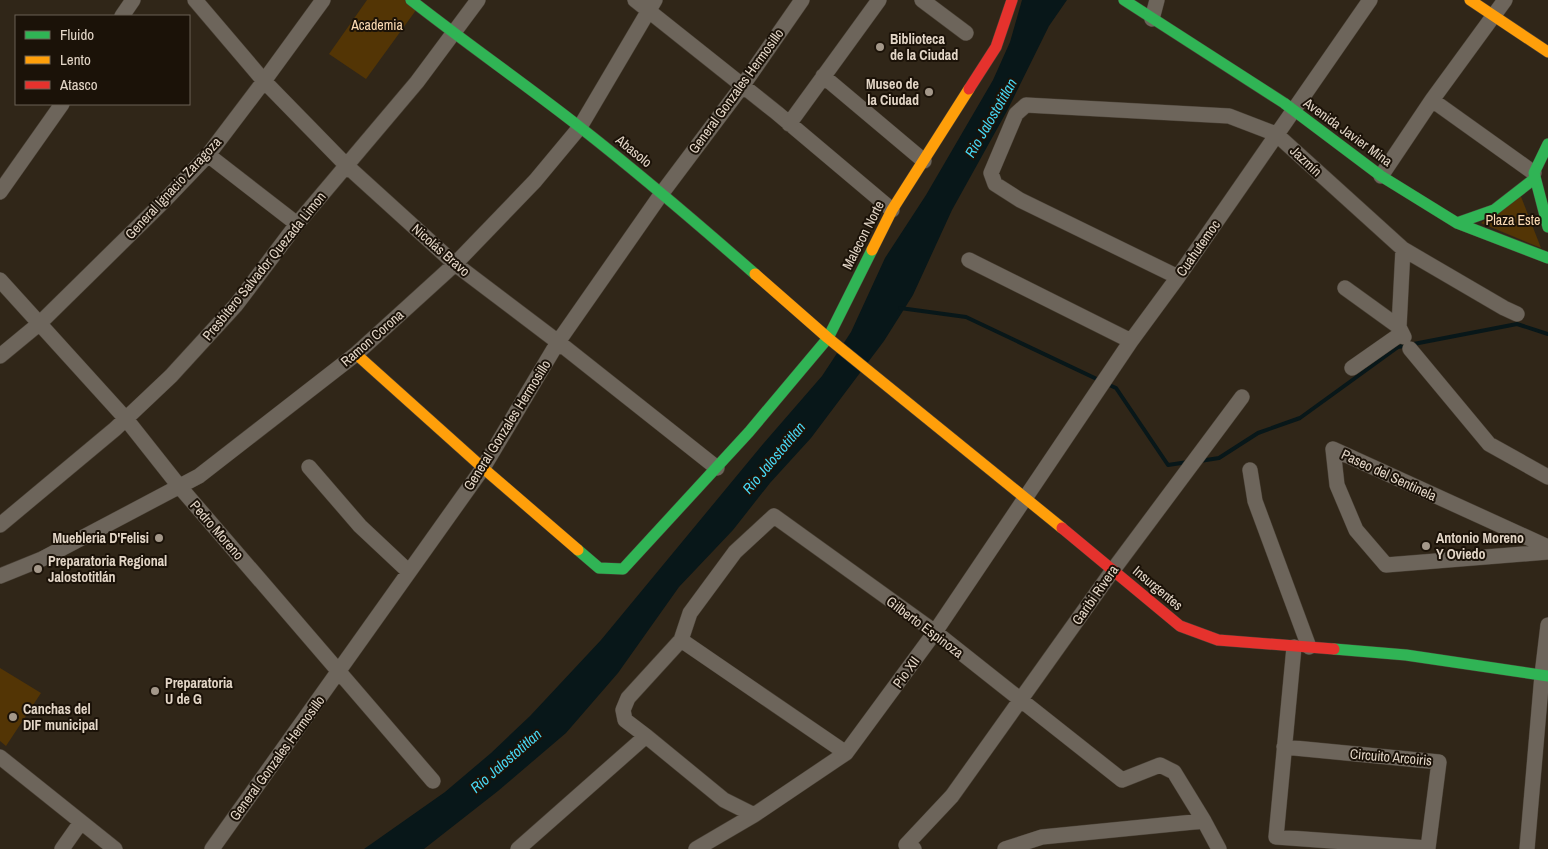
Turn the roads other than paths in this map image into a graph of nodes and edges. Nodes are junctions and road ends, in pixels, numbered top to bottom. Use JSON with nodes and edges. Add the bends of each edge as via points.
{"nodes":[{"id":1,"x":133,"y":0,"type":"edge"},
{"id":2,"x":195,"y":0,"type":"edge"},
{"id":3,"x":323,"y":0,"type":"edge"},
{"id":4,"x":411,"y":0,"type":"edge"},
{"id":5,"x":478,"y":0,"type":"edge"},
{"id":6,"x":635,"y":0,"type":"edge"},
{"id":7,"x":802,"y":0,"type":"edge"},
{"id":8,"x":879,"y":0,"type":"edge"},
{"id":9,"x":922,"y":0,"type":"edge"},
{"id":10,"x":1012,"y":0,"type":"edge"},
{"id":11,"x":1124,"y":0,"type":"edge"},
{"id":12,"x":1157,"y":0,"type":"edge"},
{"id":13,"x":1370,"y":0,"type":"edge"},
{"id":14,"x":1470,"y":0,"type":"edge"},
{"id":15,"x":1505,"y":0,"type":"edge"},
{"id":16,"x":652,"y":5,"type":"edge"},
{"id":17,"x":123,"y":15,"type":"edge"},
{"id":18,"x":1146,"y":15,"type":"junction"},
{"id":19,"x":1493,"y":16,"type":"junction"},
{"id":20,"x":966,"y":32,"type":"dead end"},
{"id":21,"x":454,"y":34,"type":"junction"},
{"id":22,"x":1548,"y":52,"type":"edge"},
{"id":23,"x":822,"y":76,"type":"junction"},
{"id":24,"x":264,"y":81,"type":"junction"},
{"id":25,"x":743,"y":85,"type":"junction"},
{"id":26,"x":1432,"y":100,"type":"junction"},
{"id":27,"x":61,"y":105,"type":"edge"},
{"id":28,"x":1293,"y":110,"type":"junction"},
{"id":29,"x":788,"y":124,"type":"junction"},
{"id":30,"x":580,"y":127,"type":"junction"},
{"id":31,"x":1276,"y":134,"type":"junction"},
{"id":32,"x":1546,"y":152,"type":"edge"},
{"id":33,"x":208,"y":155,"type":"junction"},
{"id":34,"x":924,"y":161,"type":"junction"},
{"id":35,"x":347,"y":166,"type":"junction"},
{"id":36,"x":1382,"y":176,"type":"junction"},
{"id":37,"x":1534,"y":176,"type":"junction"},
{"id":38,"x":0,"y":192,"type":"edge"},
{"id":39,"x":662,"y":192,"type":"junction"},
{"id":40,"x":892,"y":210,"type":"junction"},
{"id":41,"x":1457,"y":223,"type":"junction"},
{"id":42,"x":298,"y":224,"type":"junction"},
{"id":43,"x":1548,"y":227,"type":"edge"},
{"id":44,"x":1403,"y":249,"type":"junction"},
{"id":45,"x":1548,"y":258,"type":"edge"},
{"id":46,"x":969,"y":260,"type":"dead end"},
{"id":47,"x":455,"y":264,"type":"junction"},
{"id":48,"x":1178,"y":277,"type":"junction"},
{"id":49,"x":0,"y":280,"type":"edge"},
{"id":50,"x":1345,"y":288,"type":"dead end"},
{"id":51,"x":1517,"y":314,"type":"dead end"},
{"id":52,"x":40,"y":323,"type":"junction"},
{"id":53,"x":1404,"y":336,"type":"junction"},
{"id":54,"x":832,"y":341,"type":"junction"},
{"id":55,"x":1132,"y":341,"type":"junction"},
{"id":56,"x":558,"y":342,"type":"junction"},
{"id":57,"x":356,"y":354,"type":"junction"},
{"id":58,"x":0,"y":356,"type":"edge"},
{"id":59,"x":1352,"y":368,"type":"dead end"},
{"id":60,"x":1242,"y":397,"type":"dead end"},
{"id":61,"x":126,"y":419,"type":"junction"},
{"id":62,"x":309,"y":467,"type":"dead end"},
{"id":63,"x":483,"y":468,"type":"junction"},
{"id":64,"x":717,"y":468,"type":"junction"},
{"id":65,"x":1250,"y":470,"type":"dead end"},
{"id":66,"x":1548,"y":477,"type":"edge"},
{"id":67,"x":180,"y":486,"type":"junction"},
{"id":68,"x":1026,"y":497,"type":"junction"},
{"id":69,"x":0,"y":525,"type":"edge"},
{"id":70,"x":1548,"y":547,"type":"edge"},
{"id":71,"x":1548,"y":552,"type":"edge"},
{"id":72,"x":1113,"y":570,"type":"junction"},
{"id":73,"x":410,"y":572,"type":"junction"},
{"id":74,"x":0,"y":576,"type":"edge"},
{"id":75,"x":1548,"y":625,"type":"edge"},
{"id":76,"x":935,"y":632,"type":"junction"},
{"id":77,"x":681,"y":640,"type":"junction"},
{"id":78,"x":1302,"y":647,"type":"junction"},
{"id":79,"x":339,"y":672,"type":"junction"},
{"id":80,"x":1545,"y":675,"type":"edge"},
{"id":81,"x":1020,"y":701,"type":"junction"},
{"id":82,"x":646,"y":736,"type":"junction"},
{"id":83,"x":1284,"y":747,"type":"junction"},
{"id":84,"x":846,"y":753,"type":"junction"},
{"id":85,"x":0,"y":757,"type":"edge"},
{"id":86,"x":433,"y":781,"type":"dead end"},
{"id":87,"x":754,"y":815,"type":"junction"},
{"id":88,"x":1204,"y":821,"type":"junction"},
{"id":89,"x":81,"y":822,"type":"junction"},
{"id":90,"x":908,"y":848,"type":"edge"},
{"id":91,"x":62,"y":849,"type":"edge"},
{"id":92,"x":115,"y":849,"type":"edge"},
{"id":93,"x":212,"y":849,"type":"edge"},
{"id":94,"x":518,"y":849,"type":"edge"},
{"id":95,"x":696,"y":849,"type":"edge"},
{"id":96,"x":1005,"y":849,"type":"edge"},
{"id":97,"x":1219,"y":849,"type":"edge"},
{"id":98,"x":1527,"y":849,"type":"edge"}],
"edges":[{"from":1,"to":17,"type":"street"},
{"from":2,"to":24,"type":"street","name":"Nicolás Bravo"},
{"from":3,"to":24,"type":"street","name":"General Ignacio Zaragoza"},
{"from":4,"to":21,"type":"street","name":"Abasolo"},
{"from":5,"to":21,"type":"street","name":"Presbítero Salvador Quezada Limon"},
{"from":6,"to":16,"type":"street"},
{"from":7,"to":25,"type":"street","name":"General Gonzales Hermosillo"},
{"from":8,"to":23,"type":"street"},
{"from":9,"to":20,"type":"street"},
{"from":10,"to":34,"type":"street","name":"Malecon Norte","via":[[996,48]]},
{"from":11,"to":18,"type":"street","name":"Avenida Javier Mina"},
{"from":12,"to":18,"type":"street"},
{"from":13,"to":28,"type":"street","name":"Cuahutemoc"},
{"from":14,"to":19,"type":"street"},
{"from":15,"to":19,"type":"street"},
{"from":16,"to":25,"type":"street"},
{"from":16,"to":30,"type":"street","name":"Ramon Corona"},
{"from":18,"to":28,"type":"street","name":"Avenida Javier Mina"},
{"from":19,"to":22,"type":"street"},
{"from":19,"to":26,"type":"street"},
{"from":21,"to":30,"type":"street","name":"Abasolo"},
{"from":21,"to":35,"type":"street","name":"Presbítero Salvador Quezada Limon"},
{"from":23,"to":29,"type":"street"},
{"from":23,"to":34,"type":"street"},
{"from":24,"to":33,"type":"street","name":"General Ignacio Zaragoza"},
{"from":24,"to":35,"type":"street","name":"Nicolás Bravo"},
{"from":25,"to":29,"type":"street"},
{"from":25,"to":39,"type":"street","name":"General Gonzales Hermosillo"},
{"from":26,"to":36,"type":"street"},
{"from":26,"to":37,"type":"street"},
{"from":27,"to":38,"type":"street"},
{"from":28,"to":31,"type":"street","name":"Cuahutemoc"},
{"from":28,"to":36,"type":"street","name":"Avenida Javier Mina"},
{"from":29,"to":40,"type":"street"},
{"from":30,"to":39,"type":"street","name":"Abasolo"},
{"from":30,"to":47,"type":"street","name":"Ramon Corona","via":[[535,181]]},
{"from":31,"to":44,"type":"street","name":"Jazmín"},
{"from":31,"to":48,"type":"street","name":"Cuahutemoc"},
{"from":31,"to":48,"type":"street","name":"Jazmín","via":[[1229,116],[1026,105],[1016,114],[991,173],[995,184],[1020,200]]},
{"from":32,"to":37,"type":"street"},
{"from":33,"to":42,"type":"street"},
{"from":33,"to":52,"type":"street","name":"General Ignacio Zaragoza"},
{"from":34,"to":40,"type":"street","name":"Malecon Norte"},
{"from":35,"to":42,"type":"street","name":"Presbítero Salvador Quezada Limon"},
{"from":35,"to":47,"type":"street","name":"Nicolás Bravo"},
{"from":36,"to":41,"type":"street","name":"Avenida Javier Mina"},
{"from":37,"to":41,"type":"street","via":[[1494,210]]},
{"from":37,"to":43,"type":"street"},
{"from":39,"to":54,"type":"street","name":"Abasolo"},
{"from":39,"to":56,"type":"street","name":"General Gonzales Hermosillo"},
{"from":40,"to":54,"type":"street","name":"Malecon Norte"},
{"from":41,"to":45,"type":"street","name":"Avenida Javier Mina"},
{"from":42,"to":61,"type":"street","name":"Presbítero Salvador Quezada Limon","via":[[236,305],[171,376]]},
{"from":44,"to":51,"type":"street","name":"Jazmín"},
{"from":44,"to":53,"type":"street"},
{"from":46,"to":55,"type":"street"},
{"from":47,"to":56,"type":"street","name":"Nicolás Bravo"},
{"from":47,"to":57,"type":"street","name":"Ramon Corona"},
{"from":48,"to":55,"type":"street","name":"Cuahutemoc"},
{"from":49,"to":52,"type":"street","name":"Pedro Moreno"},
{"from":50,"to":53,"type":"street"},
{"from":52,"to":58,"type":"street","name":"General Ignacio Zaragoza"},
{"from":52,"to":61,"type":"street","name":"Pedro Moreno"},
{"from":53,"to":59,"type":"street"},
{"from":53,"to":66,"type":"street","via":[[1489,444]]},
{"from":54,"to":64,"type":"street","name":"Malecon Norte"},
{"from":54,"to":68,"type":"street","name":"Insurgentes"},
{"from":55,"to":68,"type":"street","name":"Cuahutemoc"},
{"from":56,"to":63,"type":"street","name":"General Gonzales Hermosillo"},
{"from":56,"to":64,"type":"street","name":"Nicolás Bravo"},
{"from":57,"to":63,"type":"street","name":"Malecon Norte"},
{"from":57,"to":67,"type":"street","name":"Ramon Corona","via":[[199,476]]},
{"from":60,"to":72,"type":"street","name":"Garibi Rivera"},
{"from":61,"to":67,"type":"street","name":"Pedro Moreno"},
{"from":61,"to":69,"type":"street","name":"Presbítero Salvador Quezada Limon"},
{"from":62,"to":73,"type":"street","via":[[360,526]]},
{"from":63,"to":64,"type":"street","name":"Malecon Norte","via":[[599,568],[623,569]]},
{"from":63,"to":73,"type":"street","name":"General Gonzales Hermosillo"},
{"from":65,"to":78,"type":"street","via":[[1255,501]]},
{"from":67,"to":74,"type":"street","name":"Ramon Corona","via":[[42,559]]},
{"from":67,"to":79,"type":"street","name":"Pedro Moreno"},
{"from":68,"to":72,"type":"street","name":"Insurgentes"},
{"from":68,"to":76,"type":"street","name":"Pio XII"},
{"from":70,"to":71,"type":"street","name":"Paseo del Sentinela","via":[[1333,449],[1336,485],[1356,530],[1386,565]]},
{"from":72,"to":78,"type":"street","name":"Insurgentes","via":[[1180,626],[1218,640]]},
{"from":72,"to":81,"type":"street","name":"Garibi Rivera"},
{"from":73,"to":79,"type":"street","name":"General Gonzales Hermosillo"},
{"from":75,"to":80,"type":"street"},
{"from":76,"to":77,"type":"street","name":"Gilberto Espinoza","via":[[774,516],[736,552],[690,613]]},
{"from":76,"to":81,"type":"street","name":"Gilberto Espinoza"},
{"from":76,"to":84,"type":"street","name":"Pio XII"},
{"from":77,"to":82,"type":"street","via":[[628,698],[623,710],[625,720]]},
{"from":77,"to":84,"type":"street"},
{"from":78,"to":80,"type":"street","name":"Insurgentes","via":[[1406,655]]},
{"from":78,"to":83,"type":"street"},
{"from":79,"to":86,"type":"street","name":"Pedro Moreno"},
{"from":79,"to":93,"type":"street","name":"General Gonzales Hermosillo"},
{"from":80,"to":98,"type":"street"},
{"from":81,"to":88,"type":"street","name":"Gilberto Espinoza","via":[[1122,780],[1160,765],[1174,772]]},
{"from":81,"to":90,"type":"street","name":"Garibi Rivera","via":[[952,796]]},
{"from":82,"to":87,"type":"street","via":[[724,800]]},
{"from":82,"to":94,"type":"street"},
{"from":83,"to":83,"type":"street","name":"Circuito Arcoiris","via":[[1276,837],[1428,848],[1439,762]]},
{"from":84,"to":87,"type":"street","name":"Pio XII"},
{"from":85,"to":89,"type":"street"},
{"from":87,"to":95,"type":"street","name":"Pio XII"},
{"from":88,"to":96,"type":"street","via":[[1042,837]]},
{"from":88,"to":97,"type":"street"},
{"from":89,"to":91,"type":"street"},
{"from":89,"to":92,"type":"street"}]}
